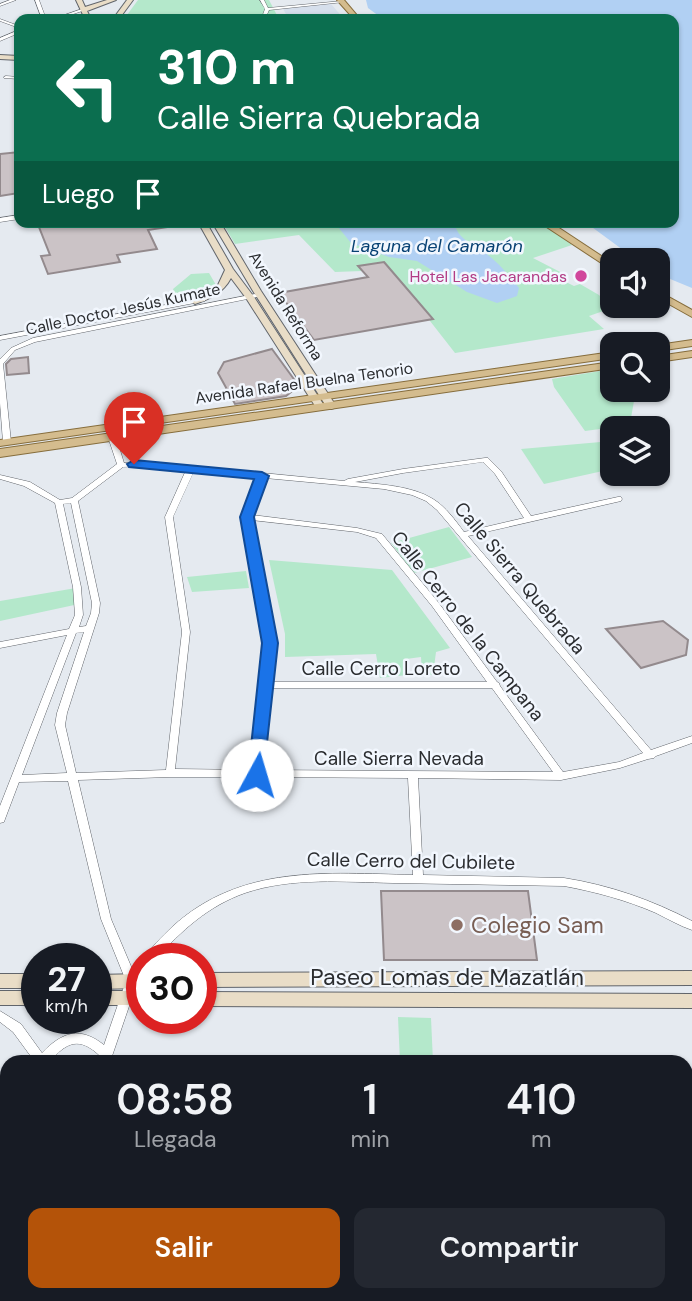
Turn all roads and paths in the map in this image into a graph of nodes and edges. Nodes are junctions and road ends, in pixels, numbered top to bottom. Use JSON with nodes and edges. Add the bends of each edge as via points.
{"nodes":[{"id":1,"x":14,"y":0,"type":"edge"},
{"id":2,"x":79,"y":0,"type":"edge"},
{"id":3,"x":113,"y":0,"type":"edge"},
{"id":4,"x":262,"y":0,"type":"edge"},
{"id":5,"x":338,"y":1,"type":"edge"},
{"id":6,"x":91,"y":3,"type":"edge"},
{"id":7,"x":0,"y":5,"type":"edge"},
{"id":8,"x":267,"y":9,"type":"junction"},
{"id":9,"x":83,"y":10,"type":"junction"},
{"id":10,"x":71,"y":14,"type":"edge"},
{"id":11,"x":85,"y":14,"type":"edge"},
{"id":12,"x":265,"y":14,"type":"edge"},
{"id":13,"x":352,"y":14,"type":"edge"},
{"id":14,"x":6,"y":78,"type":"dead end"},
{"id":15,"x":14,"y":78,"type":"edge"},
{"id":16,"x":205,"y":228,"type":"edge"},
{"id":17,"x":219,"y":228,"type":"edge"},
{"id":18,"x":552,"y":228,"type":"edge"},
{"id":19,"x":561,"y":228,"type":"edge"},
{"id":20,"x":600,"y":253,"type":"edge"},
{"id":21,"x":600,"y":259,"type":"edge"},
{"id":22,"x":229,"y":270,"type":"junction"},
{"id":23,"x":670,"y":293,"type":"edge"},
{"id":24,"x":253,"y":294,"type":"junction"},
{"id":25,"x":195,"y":301,"type":"junction"},
{"id":26,"x":670,"y":301,"type":"edge"},
{"id":27,"x":692,"y":305,"type":"edge"},
{"id":28,"x":692,"y":314,"type":"edge"},
{"id":29,"x":71,"y":324,"type":"junction"},
{"id":30,"x":75,"y":331,"type":"junction"},
{"id":31,"x":0,"y":338,"type":"edge"},
{"id":32,"x":692,"y":343,"type":"edge"},
{"id":33,"x":670,"y":346,"type":"edge"},
{"id":34,"x":692,"y":354,"type":"edge"},
{"id":35,"x":671,"y":356,"type":"joint"},
{"id":36,"x":600,"y":357,"type":"edge"},
{"id":37,"x":692,"y":359,"type":"edge"},
{"id":38,"x":1,"y":360,"type":"edge"},
{"id":39,"x":600,"y":367,"type":"edge"},
{"id":40,"x":323,"y":402,"type":"junction"},
{"id":41,"x":112,"y":438,"type":"junction"},
{"id":42,"x":3,"y":443,"type":"edge"},
{"id":43,"x":0,"y":453,"type":"edge"},
{"id":44,"x":121,"y":465,"type":"junction"},
{"id":45,"x":191,"y":468,"type":"junction"},
{"id":46,"x":403,"y":471,"type":"junction"},
{"id":47,"x":262,"y":476,"type":"junction"},
{"id":48,"x":0,"y":477,"type":"edge"},
{"id":49,"x":342,"y":483,"type":"junction"},
{"id":50,"x":400,"y":490,"type":"junction"},
{"id":51,"x":618,"y":499,"type":"dead end"},
{"id":52,"x":74,"y":500,"type":"junction"},
{"id":53,"x":59,"y":502,"type":"junction"},
{"id":54,"x":247,"y":517,"type":"junction"},
{"id":55,"x":529,"y":519,"type":"junction"},
{"id":56,"x":465,"y":534,"type":"junction"},
{"id":57,"x":90,"y":628,"type":"junction"},
{"id":58,"x":73,"y":631,"type":"junction"},
{"id":59,"x":0,"y":645,"type":"edge"},
{"id":60,"x":266,"y":685,"type":"junction"},
{"id":61,"x":496,"y":685,"type":"junction"},
{"id":62,"x":692,"y":739,"type":"edge"},
{"id":63,"x":650,"y":756,"type":"junction"},
{"id":64,"x":170,"y":773,"type":"junction"},
{"id":65,"x":257,"y":775,"type":"junction"},
{"id":66,"x":72,"y":776,"type":"junction"},
{"id":67,"x":413,"y":776,"type":"junction"},
{"id":68,"x":561,"y":776,"type":"junction"},
{"id":69,"x":17,"y":779,"type":"junction"},
{"id":70,"x":0,"y":819,"type":"edge"},
{"id":71,"x":418,"y":878,"type":"junction"},
{"id":72,"x":692,"y":926,"type":"edge"},
{"id":73,"x":164,"y":943,"type":"edge"},
{"id":74,"x":126,"y":955,"type":"edge"},
{"id":75,"x":692,"y":978,"type":"edge"},
{"id":76,"x":217,"y":980,"type":"edge"},
{"id":77,"x":0,"y":981,"type":"edge"},
{"id":78,"x":21,"y":981,"type":"edge"},
{"id":79,"x":0,"y":998,"type":"edge"},
{"id":80,"x":21,"y":998,"type":"edge"},
{"id":81,"x":217,"y":999,"type":"edge"},
{"id":82,"x":692,"y":1001,"type":"edge"},
{"id":83,"x":126,"y":1015,"type":"edge"},
{"id":84,"x":0,"y":1016,"type":"edge"},
{"id":85,"x":37,"y":1055,"type":"edge"},
{"id":86,"x":49,"y":1055,"type":"edge"},
{"id":87,"x":103,"y":1055,"type":"edge"},
{"id":88,"x":108,"y":1055,"type":"edge"}],
"edges":[{"from":1,"to":7,"type":"street"},
{"from":2,"to":9,"type":"main road"},
{"from":3,"to":6,"type":"main road"},
{"from":4,"to":8,"type":"street"},
{"from":5,"to":8,"type":"street"},
{"from":5,"to":13,"type":"main road"},
{"from":6,"to":9,"type":"main road"},
{"from":8,"to":12,"type":"street"},
{"from":9,"to":10,"type":"street"},
{"from":9,"to":11,"type":"main road"},
{"from":14,"to":15,"type":"street"},
{"from":16,"to":22,"type":"main road","name":"Avenida Reforma"},
{"from":17,"to":24,"type":"main road","name":"Avenida Reforma"},
{"from":18,"to":21,"type":"main road"},
{"from":19,"to":20,"type":"main road"},
{"from":22,"to":24,"type":"main road","name":"Avenida Reforma"},
{"from":22,"to":25,"type":"main road","via":[[222,288]]},
{"from":23,"to":27,"type":"main road"},
{"from":24,"to":25,"type":"street","name":"Calle Doctor Jesús Kumate"},
{"from":24,"to":30,"type":"street","name":"Calle Doctor Jesús Kumate"},
{"from":24,"to":40,"type":"main road","name":"Avenida Reforma"},
{"from":25,"to":29,"type":"street","name":"Calle Doctor Jesús Kumate"},
{"from":26,"to":28,"type":"main road"},
{"from":29,"to":30,"type":"street"},
{"from":29,"to":31,"type":"street","name":"Calle Doctor Jesús Kumate"},
{"from":30,"to":38,"type":"street","name":"Calle Doctor Jesús Kumate","via":[[30,341]]},
{"from":32,"to":33,"type":"main road"},
{"from":34,"to":35,"type":"main road"},
{"from":35,"to":37,"type":"main road"},
{"from":36,"to":40,"type":"main road","name":"Avenida Rafael Buelna Tenorio"},
{"from":38,"to":42,"type":"street","name":"Calle Doctor Jesús Kumate"},
{"from":39,"to":40,"type":"main road","name":"Avenida Rafael Buelna Tenorio"},
{"from":40,"to":41,"type":"main road","name":"Avenida Rafael Buelna Tenorio"},
{"from":40,"to":42,"type":"main road","name":"Avenida Rafael Buelna Tenorio"},
{"from":41,"to":43,"type":"main road","name":"Avenida Rafael Buelna Tenorio"},
{"from":41,"to":44,"type":"street"},
{"from":44,"to":45,"type":"street","name":"Calle Sierra Quebrada"},
{"from":44,"to":52,"type":"street"},
{"from":45,"to":47,"type":"street","name":"Calle Sierra Quebrada"},
{"from":45,"to":64,"type":"street","via":[[169,517],[186,632]]},
{"from":46,"to":49,"type":"street"},
{"from":46,"to":50,"type":"street"},
{"from":46,"to":55,"type":"street","via":[[485,460]]},
{"from":47,"to":49,"type":"street","name":"Calle Sierra Quebrada"},
{"from":47,"to":54,"type":"street"},
{"from":48,"to":53,"type":"street","via":[[27,484]]},
{"from":49,"to":50,"type":"street","name":"Calle Sierra Quebrada"},
{"from":50,"to":56,"type":"street","name":"Calle Sierra Quebrada","via":[[429,499]]},
{"from":51,"to":55,"type":"street"},
{"from":52,"to":53,"type":"street"},
{"from":52,"to":57,"type":"street","via":[[96,603]]},
{"from":53,"to":58,"type":"street","via":[[80,605]]},
{"from":54,"to":60,"type":"street","via":[[270,643]]},
{"from":54,"to":61,"type":"street","name":"Calle Cerro de la Campana","via":[[379,536]]},
{"from":55,"to":56,"type":"street"},
{"from":56,"to":63,"type":"street","name":"Calle Sierra Quebrada"},
{"from":57,"to":58,"type":"street"},
{"from":57,"to":66,"type":"street","via":[[62,713]]},
{"from":58,"to":59,"type":"street"},
{"from":58,"to":69,"type":"street"},
{"from":60,"to":61,"type":"street","name":"Calle Cerro Loreto"},
{"from":60,"to":65,"type":"street"},
{"from":61,"to":68,"type":"street","name":"Calle Cerro de la Campana"},
{"from":62,"to":63,"type":"street","name":"Calle Sierra Nevada"},
{"from":63,"to":68,"type":"street","name":"Calle Sierra Nevada"},
{"from":64,"to":65,"type":"street","name":"Calle Sierra Nevada"},
{"from":64,"to":66,"type":"street","name":"Calle Sierra Nevada"},
{"from":65,"to":67,"type":"street","name":"Calle Sierra Nevada"},
{"from":66,"to":69,"type":"street","name":"Calle Sierra Nevada"},
{"from":66,"to":74,"type":"street","via":[[106,919]]},
{"from":67,"to":68,"type":"street","name":"Calle Sierra Nevada"},
{"from":67,"to":71,"type":"street"},
{"from":69,"to":70,"type":"street"},
{"from":71,"to":72,"type":"street","name":"Calle Cerro del Cubilete","via":[[538,880],[588,886]]},
{"from":71,"to":73,"type":"street","name":"Calle Cerro del Cubilete","via":[[295,878],[238,889],[189,917]]},
{"from":75,"to":76,"type":"main road","name":"Paseo Lomas de Mazatlán"},
{"from":77,"to":78,"type":"main road"},
{"from":79,"to":80,"type":"main road"},
{"from":81,"to":82,"type":"street","name":"Paseo Lomas de Mazatlán"},
{"from":83,"to":88,"type":"street"},
{"from":84,"to":85,"type":"street","via":[[17,1028]]},
{"from":86,"to":87,"type":"street","via":[[62,1041],[73,1038],[94,1042]]}]}
